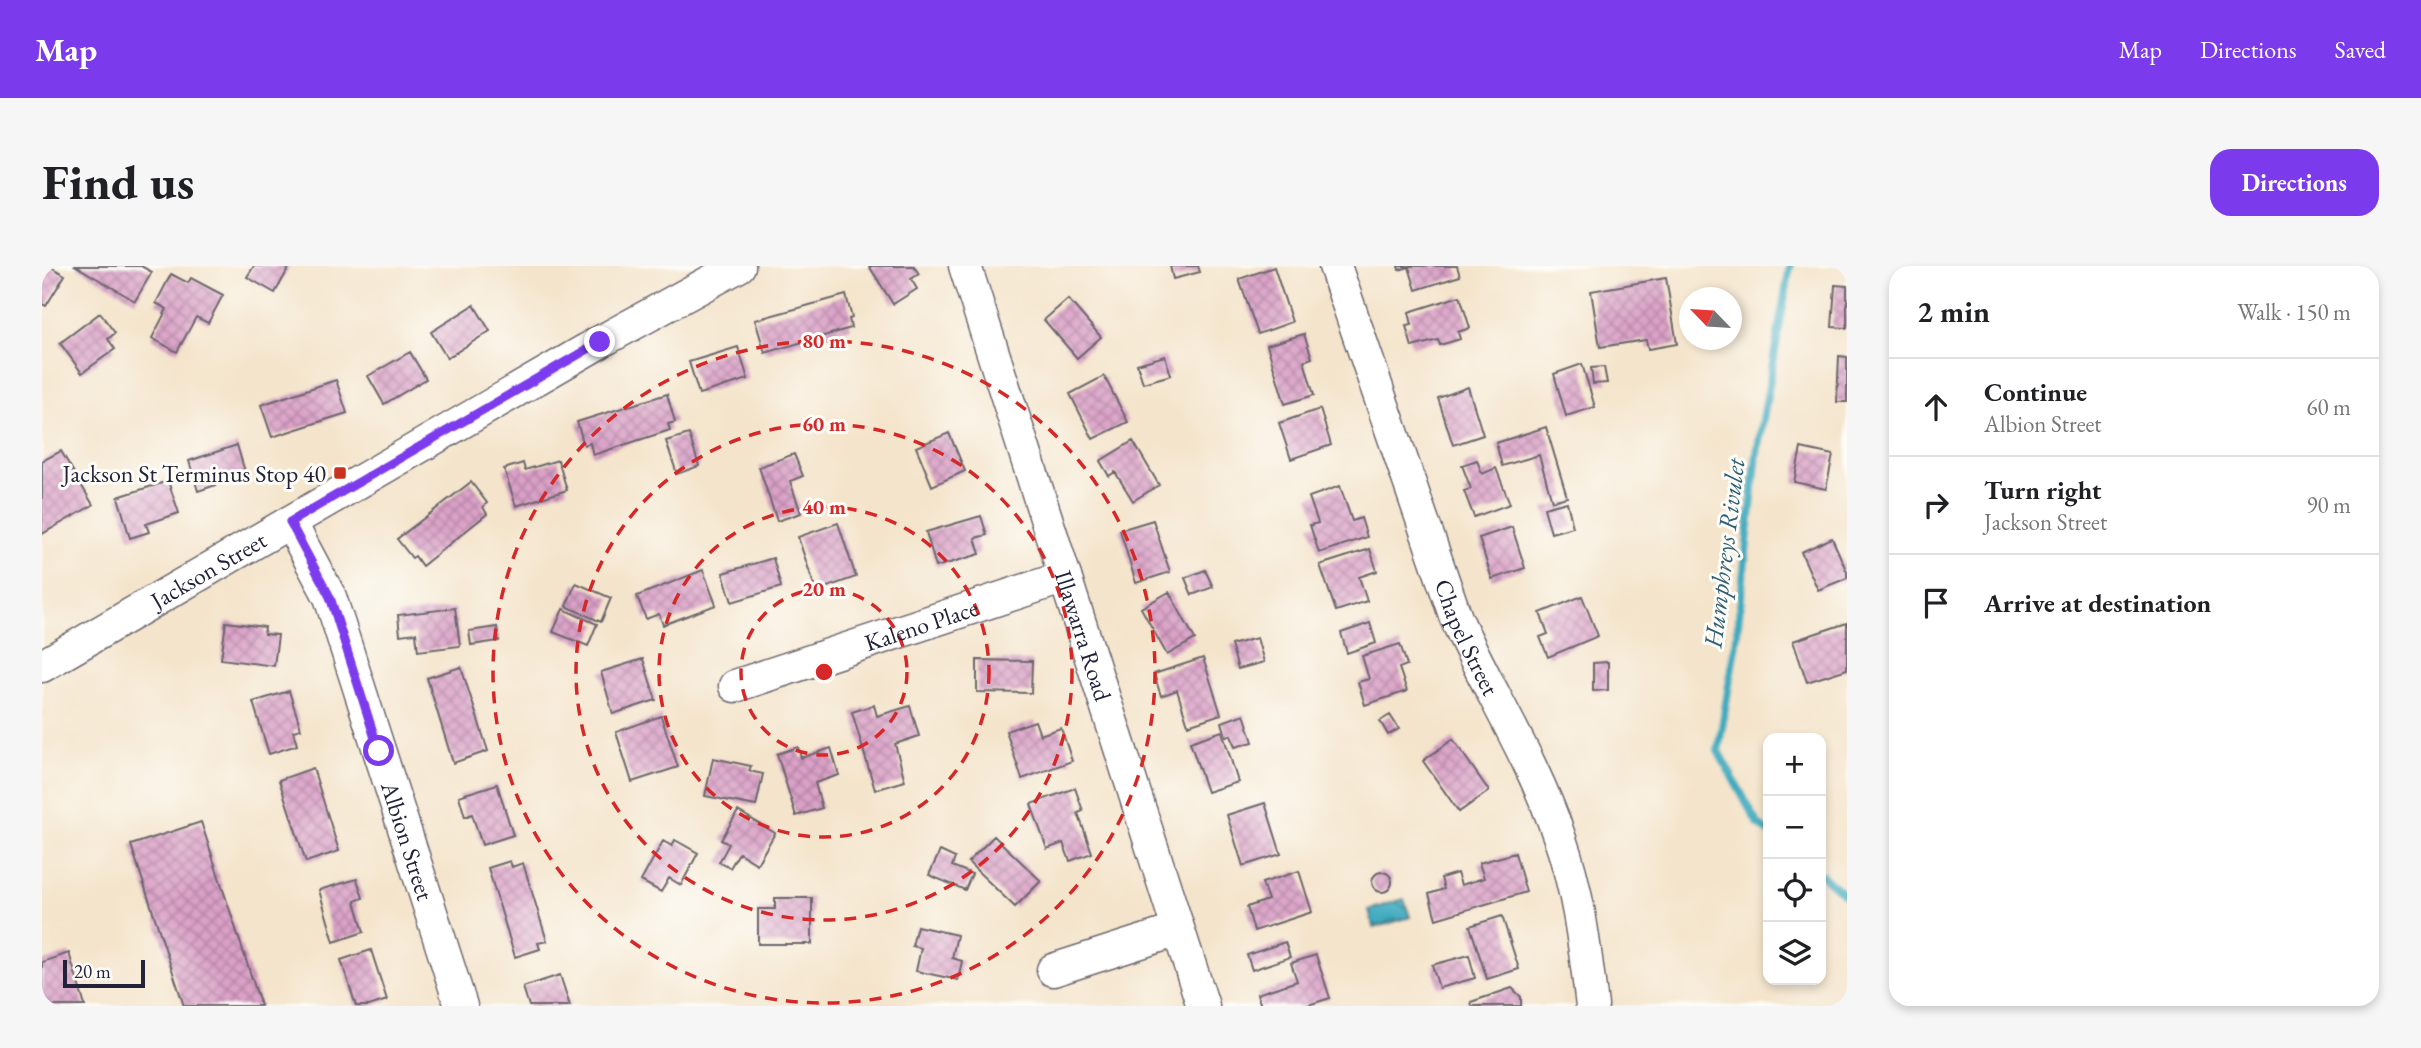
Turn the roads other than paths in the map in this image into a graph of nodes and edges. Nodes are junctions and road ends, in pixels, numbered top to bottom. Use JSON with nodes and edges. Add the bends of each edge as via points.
{"nodes":[{"id":1,"x":739,"y":266,"type":"edge"},
{"id":2,"x":965,"y":266,"type":"edge"},
{"id":3,"x":1335,"y":266,"type":"edge"},
{"id":4,"x":290,"y":522,"type":"junction"},
{"id":5,"x":1065,"y":577,"type":"junction"},
{"id":6,"x":42,"y":666,"type":"edge"},
{"id":7,"x":736,"y":686,"type":"dead end"},
{"id":8,"x":1178,"y":930,"type":"junction"},
{"id":9,"x":1053,"y":970,"type":"dead end"},
{"id":10,"x":461,"y":1006,"type":"edge"},
{"id":11,"x":1203,"y":1006,"type":"edge"},
{"id":12,"x":1592,"y":1006,"type":"edge"}],
"edges":[{"from":1,"to":4,"type":"street","name":"Jackson Street"},
{"from":2,"to":5,"type":"street","name":"Illawarra Road"},
{"from":3,"to":12,"type":"street","name":"Chapel Street","via":[[1456,618],[1560,839],[1583,932]]},
{"from":4,"to":6,"type":"street","name":"Jackson Street"},
{"from":4,"to":10,"type":"street","name":"Albion Street","via":[[330,597]]},
{"from":5,"to":7,"type":"street","name":"Kaleno Place"},
{"from":5,"to":8,"type":"street","name":"Illawarra Road"},
{"from":8,"to":9,"type":"street"},
{"from":8,"to":11,"type":"street","name":"Illawarra Road"}]}
